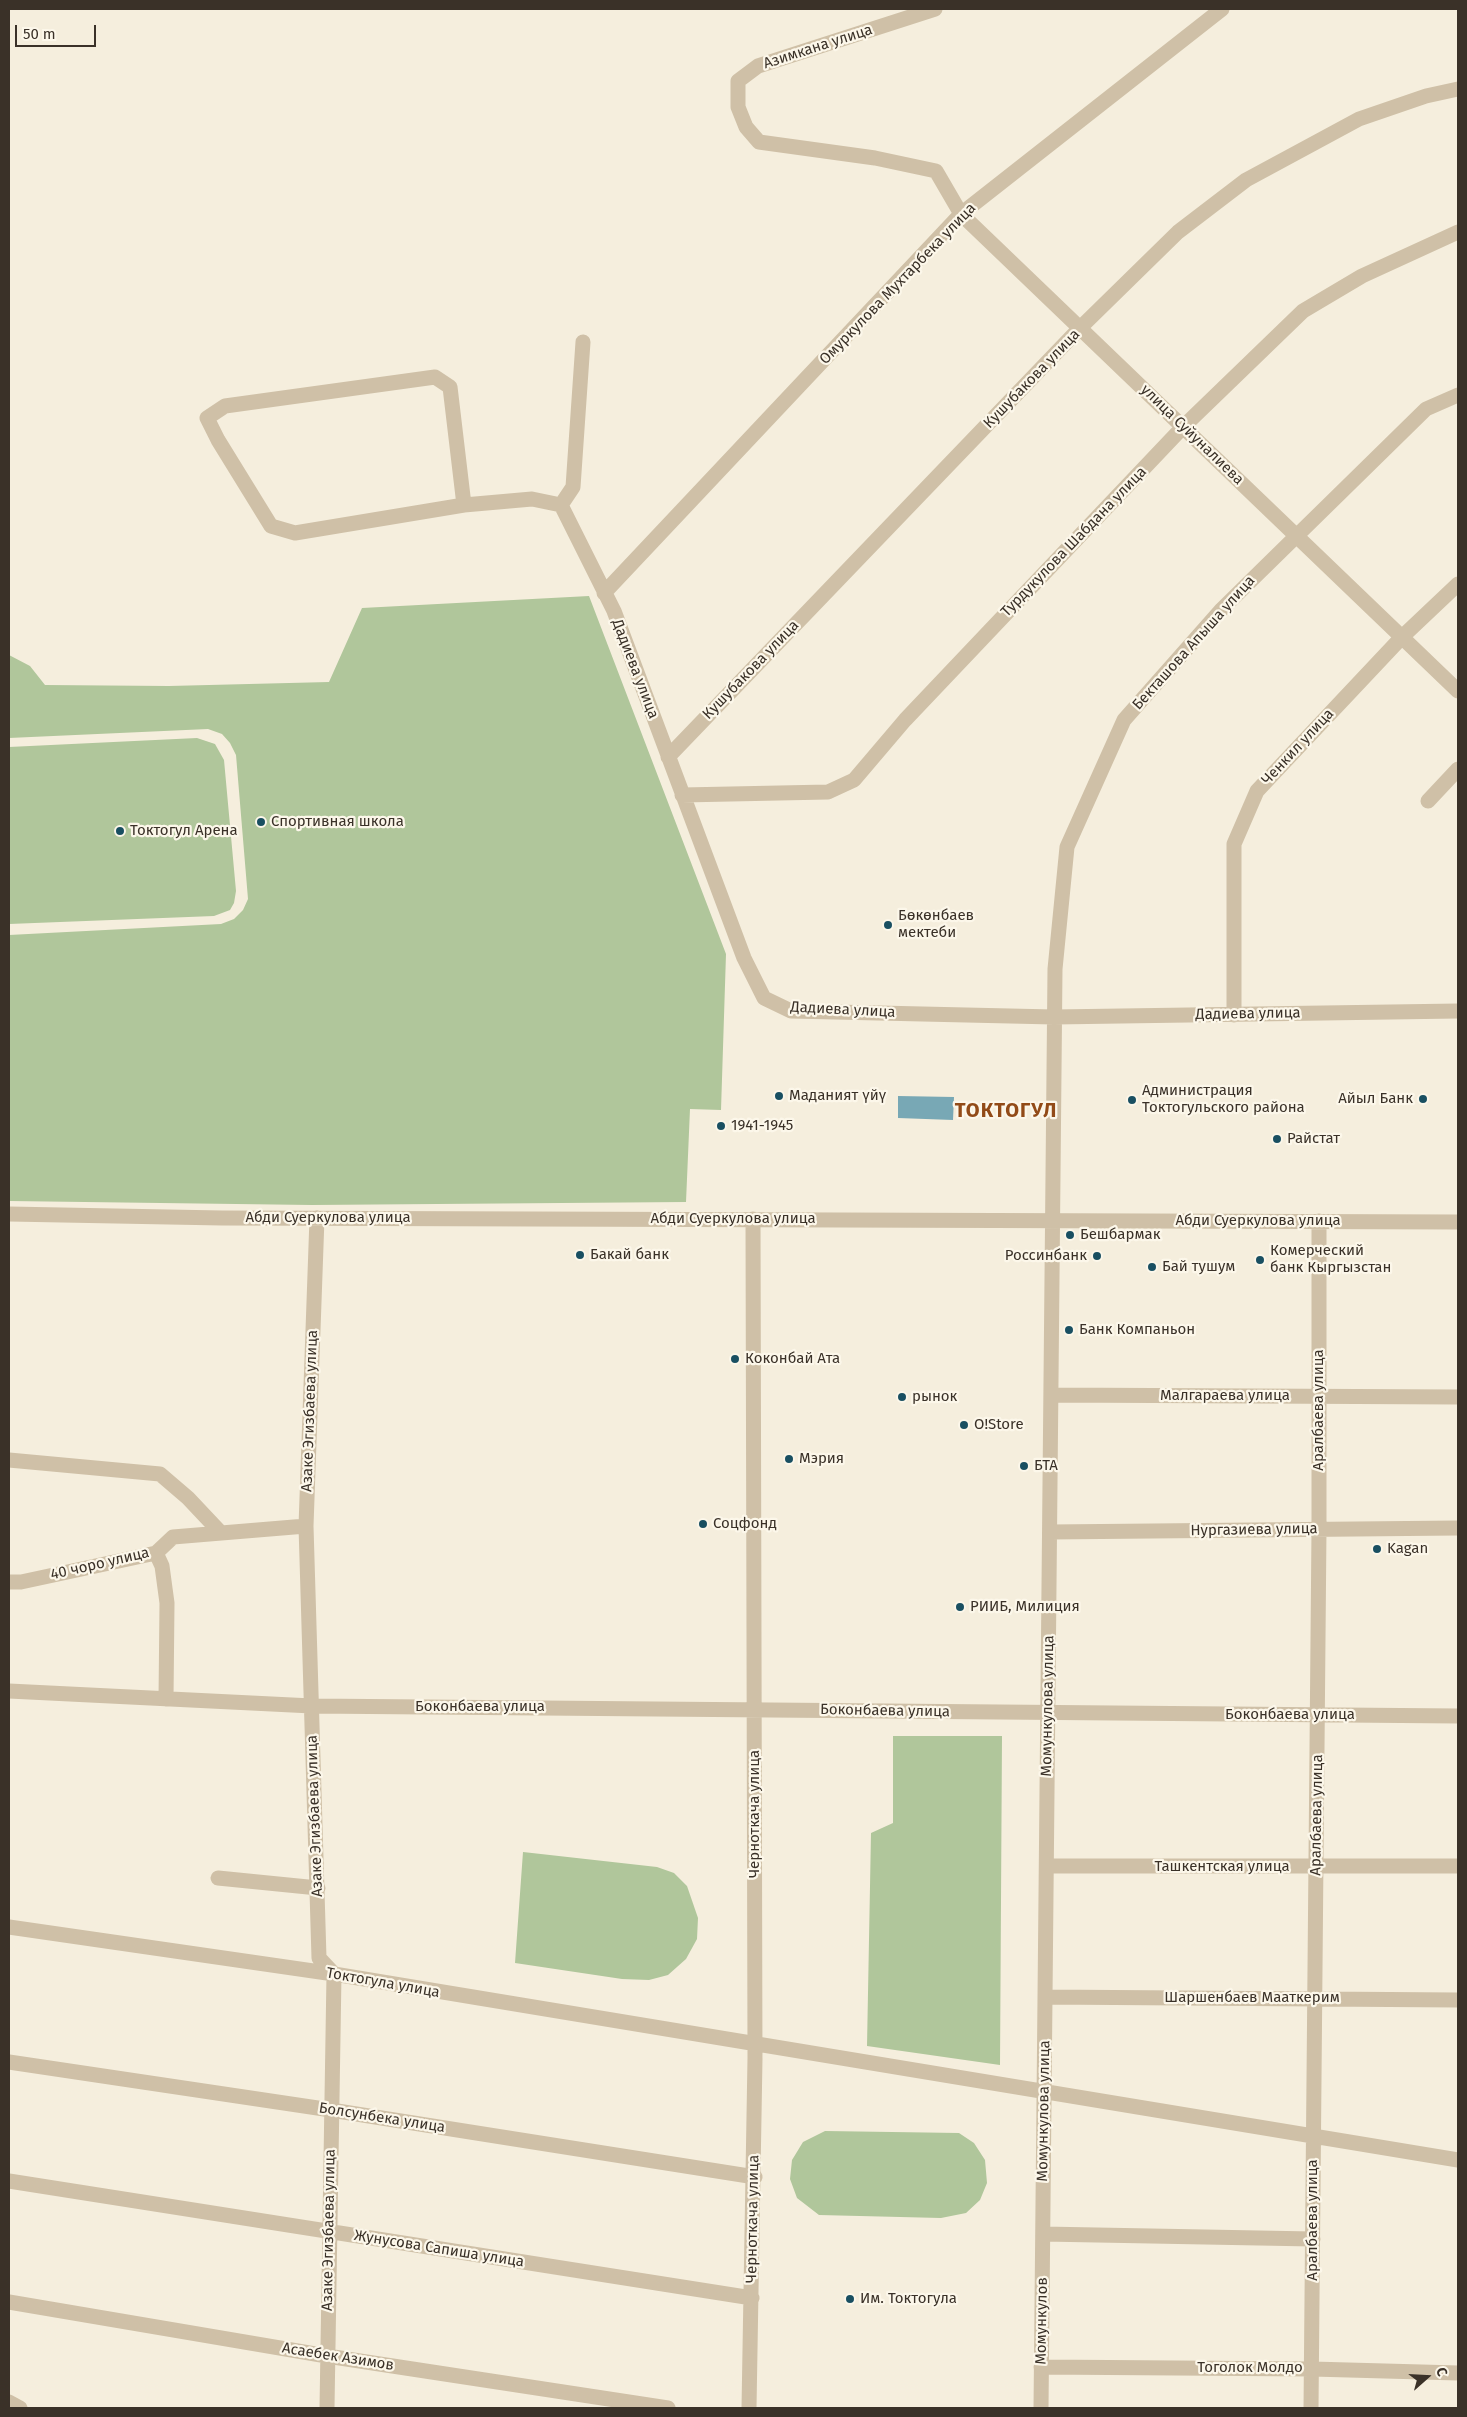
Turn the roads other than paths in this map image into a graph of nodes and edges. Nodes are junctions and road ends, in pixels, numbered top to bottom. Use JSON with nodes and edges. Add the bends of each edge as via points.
{"nodes":[{"id":1,"x":935,"y":9,"type":"edge"},
{"id":2,"x":1222,"y":9,"type":"edge"},
{"id":3,"x":1458,"y":89,"type":"edge"},
{"id":4,"x":936,"y":171,"type":"joint"},
{"id":5,"x":962,"y":214,"type":"junction"},
{"id":6,"x":1458,"y":232,"type":"edge"},
{"id":7,"x":1080,"y":328,"type":"junction"},
{"id":8,"x":583,"y":342,"type":"dead end"},
{"id":9,"x":1458,"y":395,"type":"edge"},
{"id":10,"x":1183,"y":427,"type":"junction"},
{"id":11,"x":464,"y":505,"type":"junction"},
{"id":12,"x":561,"y":505,"type":"junction"},
{"id":13,"x":1297,"y":536,"type":"junction"},
{"id":14,"x":1458,"y":584,"type":"edge"},
{"id":15,"x":604,"y":592,"type":"junction"},
{"id":16,"x":1402,"y":637,"type":"junction"},
{"id":17,"x":1458,"y":691,"type":"edge"},
{"id":18,"x":668,"y":757,"type":"junction"},
{"id":19,"x":1458,"y":769,"type":"edge"},
{"id":20,"x":682,"y":795,"type":"junction"},
{"id":21,"x":1428,"y":801,"type":"dead end"},
{"id":22,"x":1055,"y":968,"type":"joint"},
{"id":23,"x":1458,"y":1011,"type":"edge"},
{"id":24,"x":1234,"y":1014,"type":"junction"},
{"id":25,"x":1054,"y":1017,"type":"junction"},
{"id":26,"x":9,"y":1214,"type":"edge"},
{"id":27,"x":317,"y":1218,"type":"junction"},
{"id":28,"x":753,"y":1219,"type":"junction"},
{"id":29,"x":1052,"y":1220,"type":"junction"},
{"id":30,"x":1319,"y":1221,"type":"junction"},
{"id":31,"x":1458,"y":1222,"type":"edge"},
{"id":32,"x":1051,"y":1395,"type":"junction"},
{"id":33,"x":1319,"y":1397,"type":"junction"},
{"id":34,"x":1458,"y":1397,"type":"edge"},
{"id":35,"x":9,"y":1460,"type":"edge"},
{"id":36,"x":306,"y":1526,"type":"junction"},
{"id":37,"x":1458,"y":1528,"type":"edge"},
{"id":38,"x":1319,"y":1529,"type":"junction"},
{"id":39,"x":1050,"y":1532,"type":"junction"},
{"id":40,"x":221,"y":1533,"type":"junction"},
{"id":41,"x":156,"y":1553,"type":"junction"},
{"id":42,"x":9,"y":1582,"type":"edge"},
{"id":43,"x":9,"y":1691,"type":"edge"},
{"id":44,"x":166,"y":1699,"type":"junction"},
{"id":45,"x":312,"y":1706,"type":"junction"},
{"id":46,"x":754,"y":1710,"type":"junction"},
{"id":47,"x":1048,"y":1712,"type":"junction"},
{"id":48,"x":1318,"y":1715,"type":"junction"},
{"id":49,"x":1458,"y":1716,"type":"edge"},
{"id":50,"x":1047,"y":1866,"type":"junction"},
{"id":51,"x":1458,"y":1866,"type":"edge"},
{"id":52,"x":1316,"y":1867,"type":"junction"},
{"id":53,"x":218,"y":1878,"type":"dead end"},
{"id":54,"x":318,"y":1888,"type":"junction"},
{"id":55,"x":9,"y":1927,"type":"edge"},
{"id":56,"x":334,"y":1974,"type":"junction"},
{"id":57,"x":1046,"y":1997,"type":"junction"},
{"id":58,"x":1315,"y":1998,"type":"junction"},
{"id":59,"x":1458,"y":2000,"type":"edge"},
{"id":60,"x":755,"y":2044,"type":"junction"},
{"id":61,"x":9,"y":2062,"type":"edge"},
{"id":62,"x":1044,"y":2092,"type":"junction"},
{"id":63,"x":331,"y":2110,"type":"junction"},
{"id":64,"x":1314,"y":2136,"type":"junction"},
{"id":65,"x":1458,"y":2160,"type":"edge"},
{"id":66,"x":755,"y":2177,"type":"junction"},
{"id":67,"x":9,"y":2181,"type":"edge"},
{"id":68,"x":329,"y":2232,"type":"junction"},
{"id":69,"x":1043,"y":2234,"type":"junction"},
{"id":70,"x":1313,"y":2239,"type":"junction"},
{"id":71,"x":752,"y":2298,"type":"junction"},
{"id":72,"x":9,"y":2302,"type":"edge"},
{"id":73,"x":327,"y":2356,"type":"junction"},
{"id":74,"x":1041,"y":2367,"type":"junction"},
{"id":75,"x":1312,"y":2368,"type":"junction"},
{"id":76,"x":1458,"y":2374,"type":"edge"},
{"id":77,"x":9,"y":2402,"type":"edge"},
{"id":78,"x":20,"y":2408,"type":"edge"},
{"id":79,"x":327,"y":2408,"type":"edge"},
{"id":80,"x":668,"y":2408,"type":"edge"},
{"id":81,"x":749,"y":2408,"type":"edge"},
{"id":82,"x":1041,"y":2408,"type":"edge"},
{"id":83,"x":1311,"y":2408,"type":"edge"}],
"edges":[{"from":1,"to":4,"type":"street","name":"Азимкана улица","via":[[758,66],[738,81],[738,107],[746,127],[759,142],[875,158]]},
{"from":2,"to":5,"type":"street","name":"Омуркулова Мухтарбека улица"},
{"from":3,"to":7,"type":"street","name":"Кушубакова улица","via":[[1426,96],[1358,120],[1246,180],[1178,232]]},
{"from":4,"to":5,"type":"street","name":"улица Суйуналиева"},
{"from":5,"to":7,"type":"street","name":"улица Суйуналиева"},
{"from":5,"to":15,"type":"street","name":"Омуркулова Мухтарбека улица"},
{"from":6,"to":10,"type":"street","name":"Турдукулова Шабдана улица","via":[[1362,276],[1303,311]]},
{"from":7,"to":10,"type":"street","name":"улица Суйуналиева"},
{"from":7,"to":18,"type":"street","name":"Кушубакова улица"},
{"from":8,"to":12,"type":"street","via":[[573,487]]},
{"from":9,"to":13,"type":"street","name":"Бекташова Апыша улица","via":[[1426,409]]},
{"from":10,"to":13,"type":"street","name":"улица Суйуналиева"},
{"from":10,"to":20,"type":"street","name":"Турдукулова Шабдана улица","via":[[905,720],[854,780],[828,792]]},
{"from":11,"to":11,"type":"street","via":[[450,387],[435,377],[225,406],[207,418],[271,526],[295,533]]},
{"from":11,"to":12,"type":"street","via":[[532,499]]},
{"from":12,"to":15,"type":"street","name":"Дадиева улица"},
{"from":13,"to":16,"type":"street","name":"улица Суйуналиева"},
{"from":13,"to":22,"type":"street","name":"Бекташова Апыша улица","via":[[1222,609],[1124,720],[1067,847]]},
{"from":14,"to":16,"type":"street","name":"Ченкил улица"},
{"from":15,"to":18,"type":"street","name":"Дадиева улица"},
{"from":16,"to":17,"type":"street","name":"улица Суйуналиева"},
{"from":16,"to":24,"type":"street","name":"Ченкил улица","via":[[1257,791],[1234,844]]},
{"from":18,"to":20,"type":"street","name":"Дадиева улица"},
{"from":19,"to":21,"type":"street"},
{"from":20,"to":25,"type":"street","name":"Дадиева улица","via":[[744,958],[764,998],[791,1011]]},
{"from":22,"to":25,"type":"street","name":"Момункулова улица"},
{"from":23,"to":24,"type":"street","name":"Дадиева улица"},
{"from":24,"to":25,"type":"street","name":"Дадиева улица"},
{"from":25,"to":29,"type":"street","name":"Момункулова улица"},
{"from":26,"to":27,"type":"street","name":"Абди Суеркулова улица"},
{"from":27,"to":28,"type":"street","name":"Абди Суеркулова улица"},
{"from":27,"to":36,"type":"street","name":"Азаке Эгизбаева улица"},
{"from":28,"to":29,"type":"street","name":"Абди Суеркулова улица"},
{"from":28,"to":46,"type":"street","name":"Черноткача улица"},
{"from":29,"to":30,"type":"street","name":"Абди Суеркулова улица"},
{"from":29,"to":32,"type":"street","name":"Момункулова улица"},
{"from":30,"to":31,"type":"street","name":"Абди Суеркулова улица"},
{"from":30,"to":33,"type":"street","name":"Аралбаева улица"},
{"from":32,"to":33,"type":"street","name":"Малгараева улица"},
{"from":32,"to":39,"type":"street","name":"Момункулова улица"},
{"from":33,"to":34,"type":"street","name":"Малгараева улица"},
{"from":33,"to":38,"type":"street","name":"Аралбаева улица"},
{"from":35,"to":40,"type":"street","via":[[160,1474]]},
{"from":36,"to":40,"type":"street","name":"40 чоро улица"},
{"from":36,"to":45,"type":"street","name":"Азаке Эгизбаева улица"},
{"from":37,"to":38,"type":"street","name":"Нургазиева улица"},
{"from":38,"to":39,"type":"street","name":"Нургазиева улица"},
{"from":38,"to":48,"type":"street","name":"Аралбаева улица"},
{"from":39,"to":47,"type":"street","name":"Момункулова улица"},
{"from":40,"to":41,"type":"street","name":"40 чоро улица","via":[[173,1537]]},
{"from":41,"to":42,"type":"street","name":"40 чоро улица"},
{"from":41,"to":44,"type":"street","via":[[162,1566],[167,1603]]},
{"from":43,"to":44,"type":"street","name":"Боконбаева улица"},
{"from":44,"to":45,"type":"street","name":"Боконбаева улица"},
{"from":45,"to":46,"type":"street","name":"Боконбаева улица"},
{"from":45,"to":54,"type":"street","name":"Азаке Эгизбаева улица"},
{"from":46,"to":47,"type":"street","name":"Боконбаева улица"},
{"from":46,"to":60,"type":"street","name":"Черноткача улица"},
{"from":47,"to":48,"type":"street","name":"Боконбаева улица"},
{"from":47,"to":50,"type":"street","name":"Момункулова улица"},
{"from":48,"to":49,"type":"street","name":"Боконбаева улица"},
{"from":48,"to":52,"type":"street","name":"Аралбаева улица"},
{"from":50,"to":52,"type":"street","name":"Ташкентская улица"},
{"from":50,"to":57,"type":"street","name":"Момункулова улица"},
{"from":51,"to":52,"type":"street","name":"Ташкентская улица"},
{"from":52,"to":58,"type":"street","name":"Аралбаева улица"},
{"from":53,"to":54,"type":"street"},
{"from":54,"to":56,"type":"street","name":"Азаке Эгизбаева улица","via":[[319,1958]]},
{"from":55,"to":56,"type":"street","name":"Токтогула улица"},
{"from":56,"to":60,"type":"street","name":"Токтогула улица"},
{"from":56,"to":63,"type":"street","name":"Азаке Эгизбаева улица"},
{"from":57,"to":58,"type":"street","name":"Шаршенбаев Мааткерим"},
{"from":57,"to":62,"type":"street","name":"Момункулова улица"},
{"from":58,"to":59,"type":"street","name":"Шаршенбаев Мааткерим"},
{"from":58,"to":64,"type":"street","name":"Аралбаева улица"},
{"from":60,"to":62,"type":"street","name":"Токтогула улица"},
{"from":60,"to":66,"type":"street","name":"Черноткача улица"},
{"from":61,"to":63,"type":"street","name":"Болсунбека улица"},
{"from":62,"to":64,"type":"street","name":"Токтогула улица"},
{"from":62,"to":69,"type":"street","name":"Момункулова улица"},
{"from":63,"to":66,"type":"street","name":"Болсунбека улица"},
{"from":63,"to":68,"type":"street","name":"Азаке Эгизбаева улица"},
{"from":64,"to":65,"type":"street","name":"Токтогула улица"},
{"from":64,"to":70,"type":"street","name":"Аралбаева улица"},
{"from":66,"to":71,"type":"street","name":"Черноткача улица"},
{"from":67,"to":68,"type":"street","name":"Жунусова Сапиша улица"},
{"from":68,"to":71,"type":"street","name":"Жунусова Сапиша улица"},
{"from":68,"to":73,"type":"street","name":"Азаке Эгизбаева улица"},
{"from":69,"to":70,"type":"street"},
{"from":69,"to":74,"type":"street","name":"Момункулов"},
{"from":70,"to":75,"type":"street","name":"Аралбаева улица"},
{"from":71,"to":81,"type":"street","name":"Черноткача улица"},
{"from":72,"to":73,"type":"street","name":"Асаебек Азимов"},
{"from":73,"to":79,"type":"street","name":"Азаке Эгизбаева улица"},
{"from":73,"to":80,"type":"street","name":"Асаебек Азимов"},
{"from":74,"to":75,"type":"street","name":"Тоголок Молдо"},
{"from":74,"to":82,"type":"street","name":"Момункулов"},
{"from":75,"to":76,"type":"street","name":"Тоголок Молдо"},
{"from":75,"to":83,"type":"street","name":"Аралбаева улица"},
{"from":77,"to":78,"type":"street"}]}
